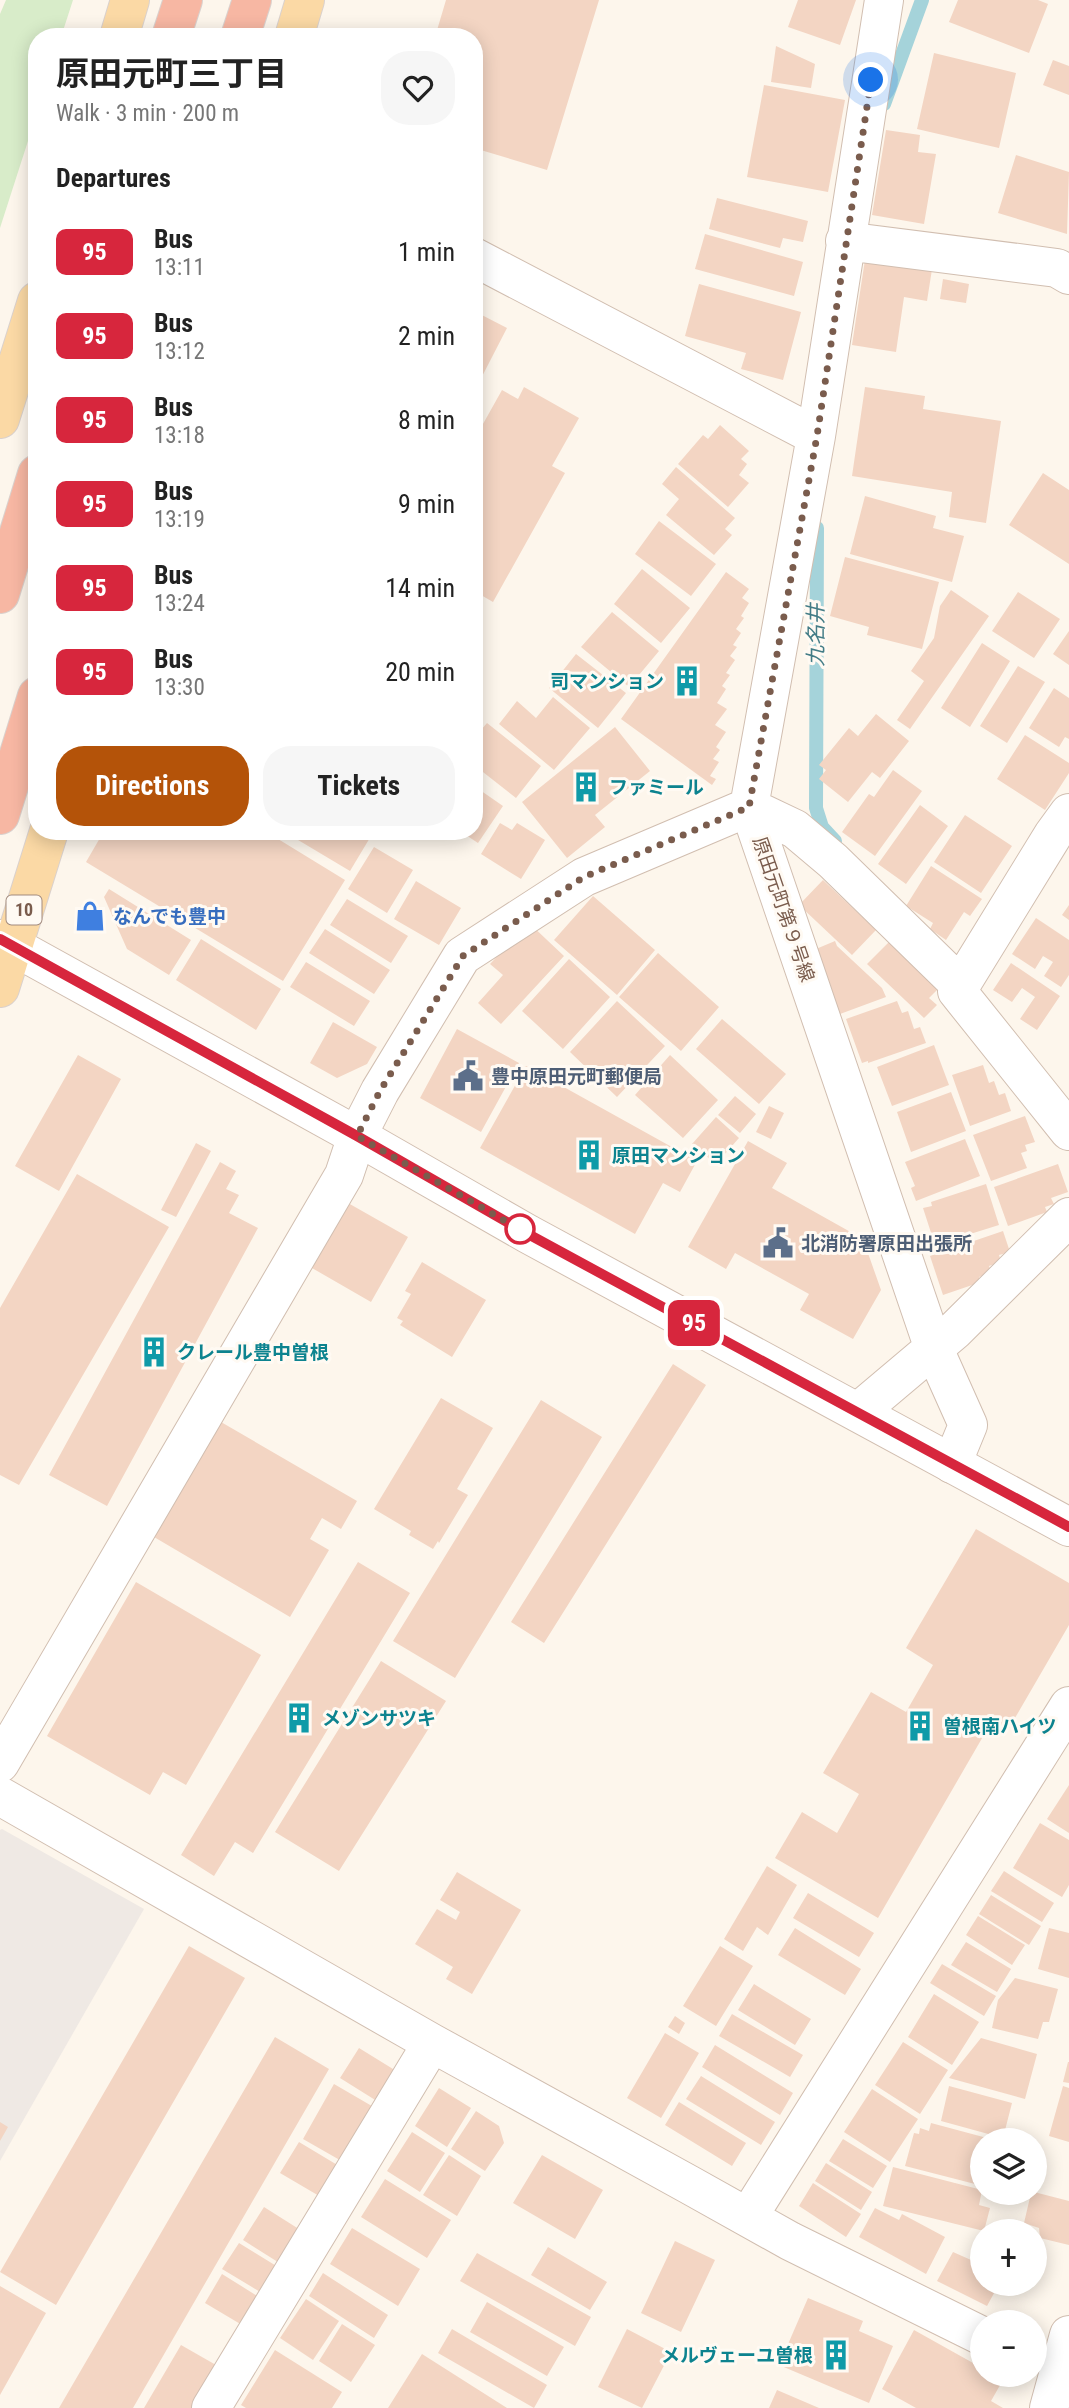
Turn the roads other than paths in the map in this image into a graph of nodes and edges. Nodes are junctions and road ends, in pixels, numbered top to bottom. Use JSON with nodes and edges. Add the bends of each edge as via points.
{"nodes":[{"id":1,"x":130,"y":0,"type":"edge"},
{"id":2,"x":183,"y":0,"type":"edge"},
{"id":3,"x":252,"y":0,"type":"edge"},
{"id":4,"x":305,"y":0,"type":"edge"},
{"id":5,"x":884,"y":0,"type":"edge"},
{"id":6,"x":122,"y":28,"type":"edge"},
{"id":7,"x":175,"y":28,"type":"edge"},
{"id":8,"x":243,"y":28,"type":"edge"},
{"id":9,"x":297,"y":28,"type":"edge"},
{"id":10,"x":845,"y":241,"type":"junction"},
{"id":11,"x":483,"y":262,"type":"edge"},
{"id":12,"x":1069,"y":275,"type":"edge"},
{"id":13,"x":28,"y":330,"type":"edge"},
{"id":14,"x":0,"y":419,"type":"edge"},
{"id":15,"x":817,"y":436,"type":"junction"},
{"id":16,"x":28,"y":503,"type":"edge"},
{"id":17,"x":0,"y":594,"type":"edge"},
{"id":18,"x":28,"y":725,"type":"edge"},
{"id":19,"x":749,"y":807,"type":"junction"},
{"id":20,"x":1069,"y":813,"type":"edge"},
{"id":21,"x":0,"y":815,"type":"edge"},
{"id":22,"x":46,"y":840,"type":"edge"},
{"id":23,"x":6,"y":943,"type":"edge"},
{"id":24,"x":960,"y":985,"type":"junction"},
{"id":25,"x":0,"y":988,"type":"edge"},
{"id":26,"x":1069,"y":1131,"type":"edge"},
{"id":27,"x":357,"y":1136,"type":"junction"},
{"id":28,"x":1069,"y":1217,"type":"edge"},
{"id":29,"x":934,"y":1349,"type":"junction"},
{"id":30,"x":858,"y":1412,"type":"junction"},
{"id":31,"x":952,"y":1464,"type":"junction"},
{"id":32,"x":1069,"y":1527,"type":"edge"},
{"id":33,"x":1069,"y":1706,"type":"edge"},
{"id":34,"x":0,"y":1763,"type":"edge"},
{"id":35,"x":0,"y":1796,"type":"edge"},
{"id":36,"x":432,"y":2043,"type":"junction"},
{"id":37,"x":748,"y":2217,"type":"junction"},
{"id":38,"x":970,"y":2330,"type":"edge"},
{"id":39,"x":1069,"y":2335,"type":"edge"},
{"id":40,"x":1047,"y":2382,"type":"edge"},
{"id":41,"x":211,"y":2408,"type":"edge"}],
"edges":[{"from":1,"to":6,"type":"main road"},
{"from":2,"to":7,"type":"highway"},
{"from":3,"to":8,"type":"highway"},
{"from":4,"to":9,"type":"main road"},
{"from":5,"to":10,"type":"street","name":"原田元町第９号線"},
{"from":10,"to":12,"type":"street","via":[[1057,268]]},
{"from":10,"to":15,"type":"street","name":"原田元町第９号線"},
{"from":11,"to":15,"type":"street"},
{"from":13,"to":14,"type":"main road"},
{"from":15,"to":19,"type":"street","name":"原田元町第９号線"},
{"from":16,"to":17,"type":"highway"},
{"from":18,"to":21,"type":"highway"},
{"from":19,"to":24,"type":"street","via":[[795,829],[833,860]]},
{"from":19,"to":27,"type":"street","via":[[584,877],[463,956]]},
{"from":19,"to":29,"type":"street","name":"原田元町第９号線"},
{"from":20,"to":24,"type":"street"},
{"from":22,"to":23,"type":"main road","number":"10"},
{"from":23,"to":25,"type":"main road","number":"10"},
{"from":23,"to":27,"type":"street"},
{"from":24,"to":26,"type":"street","via":[[957,991]]},
{"from":27,"to":30,"type":"street"},
{"from":27,"to":34,"type":"street","via":[[344,1175]]},
{"from":28,"to":29,"type":"street"},
{"from":29,"to":30,"type":"street"},
{"from":29,"to":31,"type":"street","name":"原田元町第９号線","via":[[968,1425]]},
{"from":30,"to":31,"type":"street"},
{"from":31,"to":32,"type":"street"},
{"from":33,"to":37,"type":"street"},
{"from":35,"to":36,"type":"street"},
{"from":36,"to":37,"type":"street"},
{"from":36,"to":41,"type":"street"},
{"from":37,"to":38,"type":"street"},
{"from":39,"to":40,"type":"street"}]}
